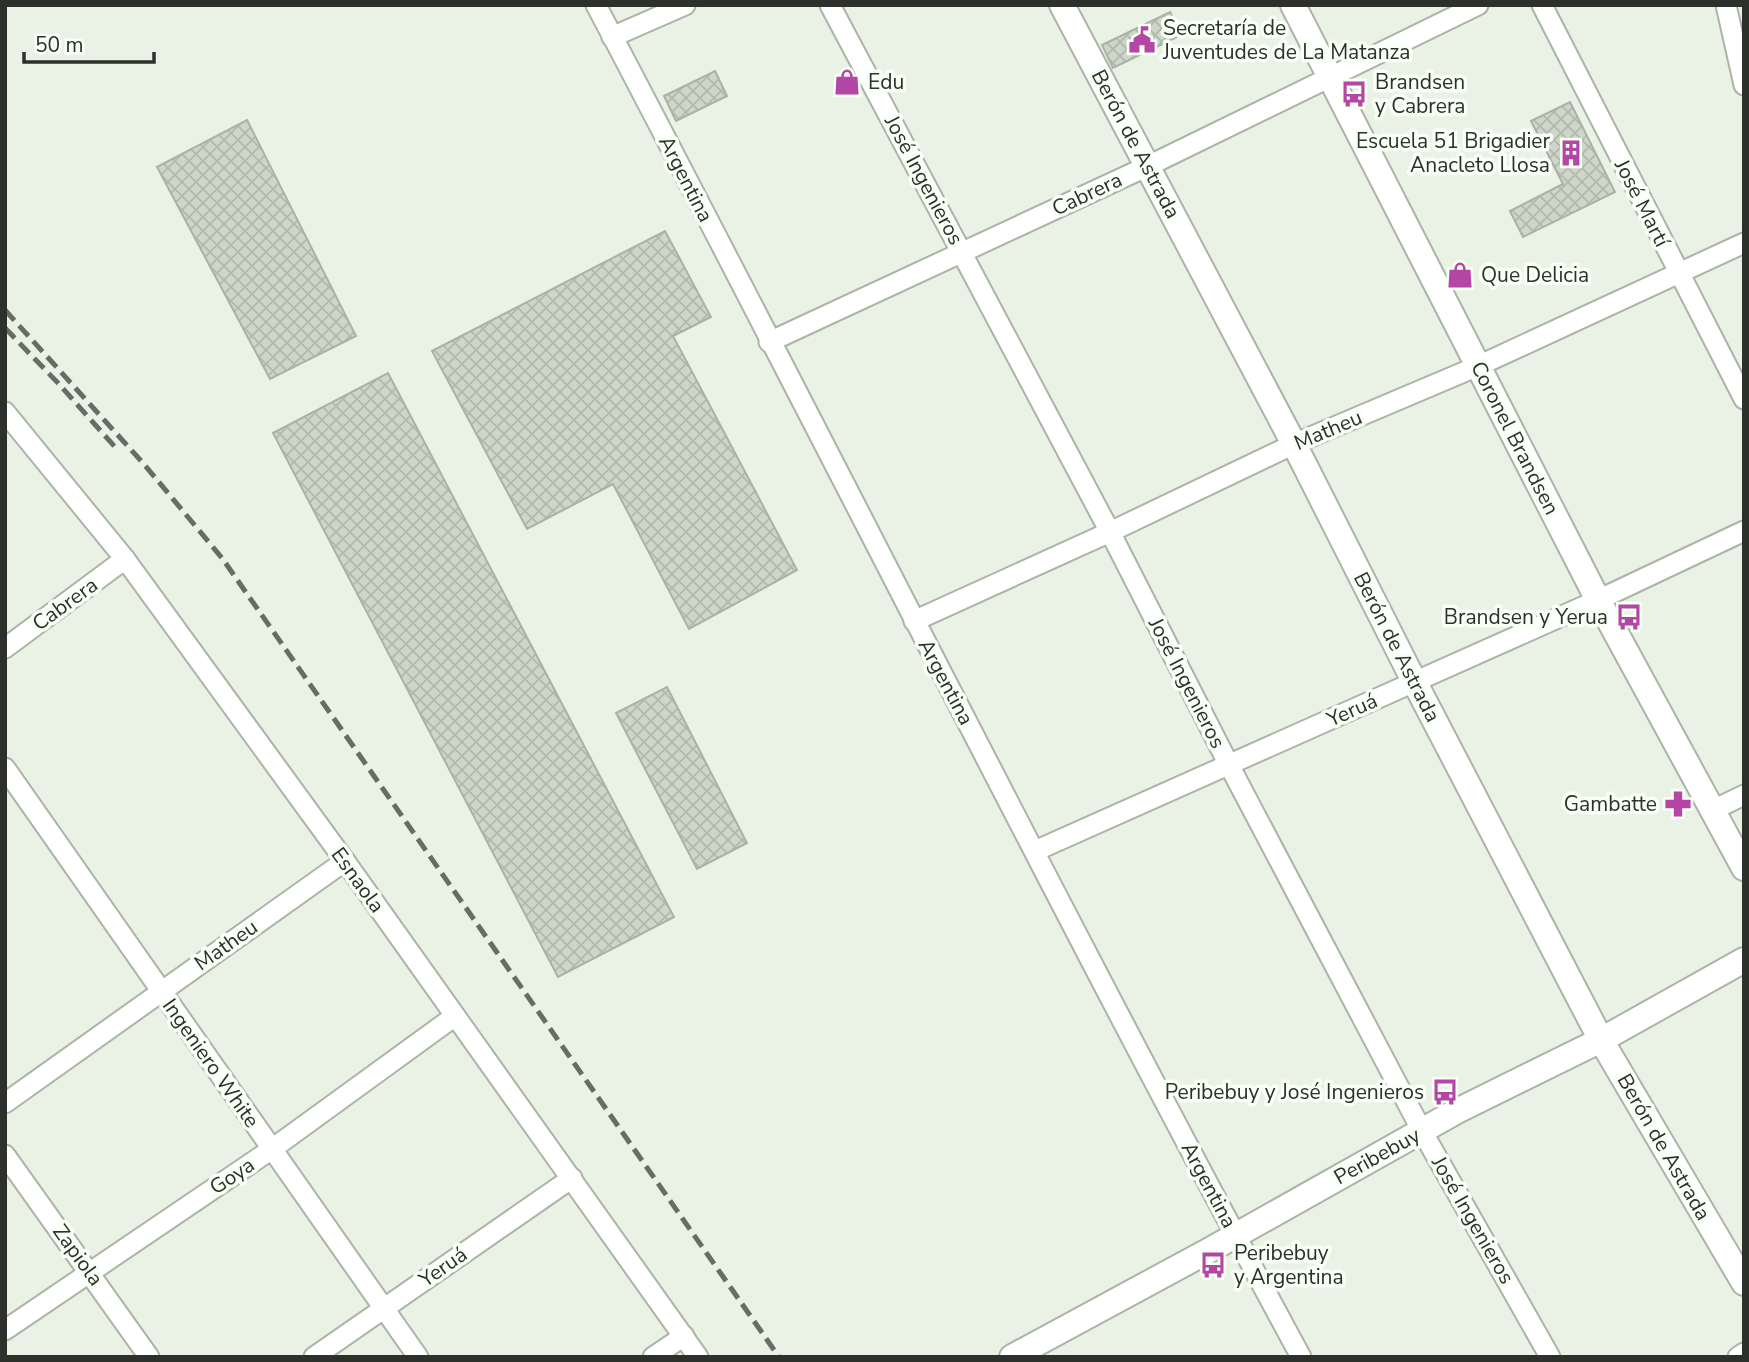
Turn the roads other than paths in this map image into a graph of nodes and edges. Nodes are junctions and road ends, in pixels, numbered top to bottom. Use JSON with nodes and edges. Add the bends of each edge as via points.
{"nodes":[{"id":1,"x":596,"y":5,"type":"edge"},
{"id":2,"x":685,"y":5,"type":"edge"},
{"id":3,"x":830,"y":5,"type":"edge"},
{"id":4,"x":1062,"y":5,"type":"edge"},
{"id":5,"x":1293,"y":5,"type":"edge"},
{"id":6,"x":1478,"y":5,"type":"edge"},
{"id":7,"x":1542,"y":5,"type":"edge"},
{"id":8,"x":1726,"y":5,"type":"edge"},
{"id":9,"x":612,"y":37,"type":"junction"},
{"id":10,"x":1330,"y":76,"type":"junction"},
{"id":11,"x":1744,"y":85,"type":"edge"},
{"id":12,"x":1147,"y":166,"type":"junction"},
{"id":13,"x":1744,"y":243,"type":"edge"},
{"id":14,"x":962,"y":252,"type":"junction"},
{"id":15,"x":1678,"y":274,"type":"junction"},
{"id":16,"x":769,"y":342,"type":"junction"},
{"id":17,"x":1478,"y":366,"type":"junction"},
{"id":18,"x":1744,"y":399,"type":"edge"},
{"id":19,"x":5,"y":412,"type":"edge"},
{"id":20,"x":1294,"y":444,"type":"junction"},
{"id":21,"x":1744,"y":531,"type":"edge"},
{"id":22,"x":1110,"y":532,"type":"junction"},
{"id":23,"x":125,"y":559,"type":"junction"},
{"id":24,"x":1598,"y":600,"type":"junction"},
{"id":25,"x":914,"y":621,"type":"junction"},
{"id":26,"x":5,"y":648,"type":"edge"},
{"id":27,"x":1414,"y":681,"type":"junction"},
{"id":28,"x":1229,"y":765,"type":"junction"},
{"id":29,"x":5,"y":768,"type":"edge"},
{"id":30,"x":1744,"y":795,"type":"edge"},
{"id":31,"x":1713,"y":810,"type":"junction"},
{"id":32,"x":1035,"y":851,"type":"junction"},
{"id":33,"x":345,"y":861,"type":"junction"},
{"id":34,"x":1744,"y":868,"type":"edge"},
{"id":35,"x":1744,"y":960,"type":"edge"},
{"id":36,"x":161,"y":991,"type":"junction"},
{"id":37,"x":455,"y":1016,"type":"junction"},
{"id":38,"x":1601,"y":1040,"type":"junction"},
{"id":39,"x":5,"y":1103,"type":"edge"},
{"id":40,"x":1422,"y":1131,"type":"junction"},
{"id":41,"x":272,"y":1149,"type":"junction"},
{"id":42,"x":5,"y":1155,"type":"edge"},
{"id":43,"x":572,"y":1178,"type":"junction"},
{"id":44,"x":1235,"y":1236,"type":"junction"},
{"id":45,"x":90,"y":1272,"type":"junction"},
{"id":46,"x":1744,"y":1283,"type":"edge"},
{"id":47,"x":384,"y":1308,"type":"junction"},
{"id":48,"x":5,"y":1330,"type":"edge"},
{"id":49,"x":684,"y":1336,"type":"junction"},
{"id":50,"x":1744,"y":1353,"type":"edge"},
{"id":51,"x":149,"y":1357,"type":"edge"},
{"id":52,"x":314,"y":1357,"type":"edge"},
{"id":53,"x":418,"y":1357,"type":"edge"},
{"id":54,"x":653,"y":1357,"type":"edge"},
{"id":55,"x":698,"y":1357,"type":"edge"},
{"id":56,"x":1012,"y":1357,"type":"edge"},
{"id":57,"x":1301,"y":1357,"type":"edge"},
{"id":58,"x":1550,"y":1357,"type":"edge"},
{"id":59,"x":1738,"y":1357,"type":"edge"}],
"edges":[{"from":1,"to":9,"type":"street","name":"Argentina"},
{"from":2,"to":9,"type":"street"},
{"from":3,"to":14,"type":"street","name":"José Ingenieros"},
{"from":4,"to":12,"type":"street","name":"Berón de Astrada"},
{"from":5,"to":10,"type":"street","name":"Coronel Brandsen"},
{"from":6,"to":10,"type":"street","name":"Cabrera"},
{"from":7,"to":15,"type":"street","name":"José Martí"},
{"from":8,"to":11,"type":"street"},
{"from":9,"to":16,"type":"street","name":"Argentina"},
{"from":10,"to":12,"type":"street","name":"Cabrera"},
{"from":10,"to":17,"type":"street","name":"Coronel Brandsen"},
{"from":12,"to":14,"type":"street","name":"Cabrera"},
{"from":12,"to":20,"type":"street","name":"Berón de Astrada"},
{"from":13,"to":15,"type":"street","name":"Matheu"},
{"from":14,"to":16,"type":"street","name":"Cabrera"},
{"from":14,"to":22,"type":"street","name":"José Ingenieros"},
{"from":15,"to":17,"type":"street","name":"Matheu"},
{"from":15,"to":18,"type":"street","name":"José Martí"},
{"from":16,"to":25,"type":"street","name":"Argentina"},
{"from":17,"to":20,"type":"street","name":"Matheu"},
{"from":17,"to":24,"type":"street","name":"Coronel Brandsen"},
{"from":19,"to":23,"type":"street","name":"Esnaola"},
{"from":20,"to":22,"type":"street","name":"Matheu"},
{"from":20,"to":27,"type":"street","name":"Berón de Astrada"},
{"from":21,"to":24,"type":"street","name":"Yeruá"},
{"from":22,"to":25,"type":"street","name":"Matheu"},
{"from":22,"to":28,"type":"street","name":"José Ingenieros"},
{"from":23,"to":26,"type":"street","name":"Cabrera"},
{"from":23,"to":33,"type":"street","name":"Esnaola"},
{"from":24,"to":27,"type":"street","name":"Yeruá"},
{"from":24,"to":31,"type":"street","name":"Coronel Brandsen"},
{"from":25,"to":32,"type":"street","name":"Argentina"},
{"from":27,"to":28,"type":"street","name":"Yeruá"},
{"from":27,"to":38,"type":"street","name":"Berón de Astrada"},
{"from":28,"to":32,"type":"street","name":"Yeruá"},
{"from":28,"to":40,"type":"street","name":"José Ingenieros"},
{"from":29,"to":36,"type":"street","name":"Ingeniero White"},
{"from":30,"to":31,"type":"street"},
{"from":31,"to":34,"type":"street","name":"Coronel Brandsen"},
{"from":32,"to":44,"type":"street","name":"Argentina"},
{"from":33,"to":36,"type":"street","name":"Matheu"},
{"from":33,"to":37,"type":"street","name":"Esnaola"},
{"from":35,"to":38,"type":"street","name":"Peribebuy"},
{"from":36,"to":39,"type":"street","name":"Matheu"},
{"from":36,"to":41,"type":"street","name":"Ingeniero White"},
{"from":37,"to":41,"type":"street","name":"Goya"},
{"from":37,"to":43,"type":"street","name":"Esnaola"},
{"from":38,"to":40,"type":"street","name":"Peribebuy"},
{"from":38,"to":46,"type":"street","name":"Berón de Astrada"},
{"from":40,"to":44,"type":"street","name":"Peribebuy"},
{"from":40,"to":58,"type":"street","name":"José Ingenieros"},
{"from":41,"to":45,"type":"street","name":"Goya"},
{"from":41,"to":47,"type":"street","name":"Ingeniero White"},
{"from":42,"to":45,"type":"street","name":"Zapiola"},
{"from":43,"to":47,"type":"street","name":"Yeruá"},
{"from":43,"to":49,"type":"street","name":"Esnaola"},
{"from":44,"to":56,"type":"street","name":"Peribebuy"},
{"from":44,"to":57,"type":"street","name":"Argentina"},
{"from":45,"to":48,"type":"street","name":"Goya"},
{"from":45,"to":51,"type":"street","name":"Zapiola"},
{"from":47,"to":52,"type":"street","name":"Yeruá"},
{"from":47,"to":53,"type":"street","name":"Ingeniero White"},
{"from":49,"to":54,"type":"street"},
{"from":49,"to":55,"type":"street","name":"Esnaola"},
{"from":50,"to":59,"type":"street"}]}
